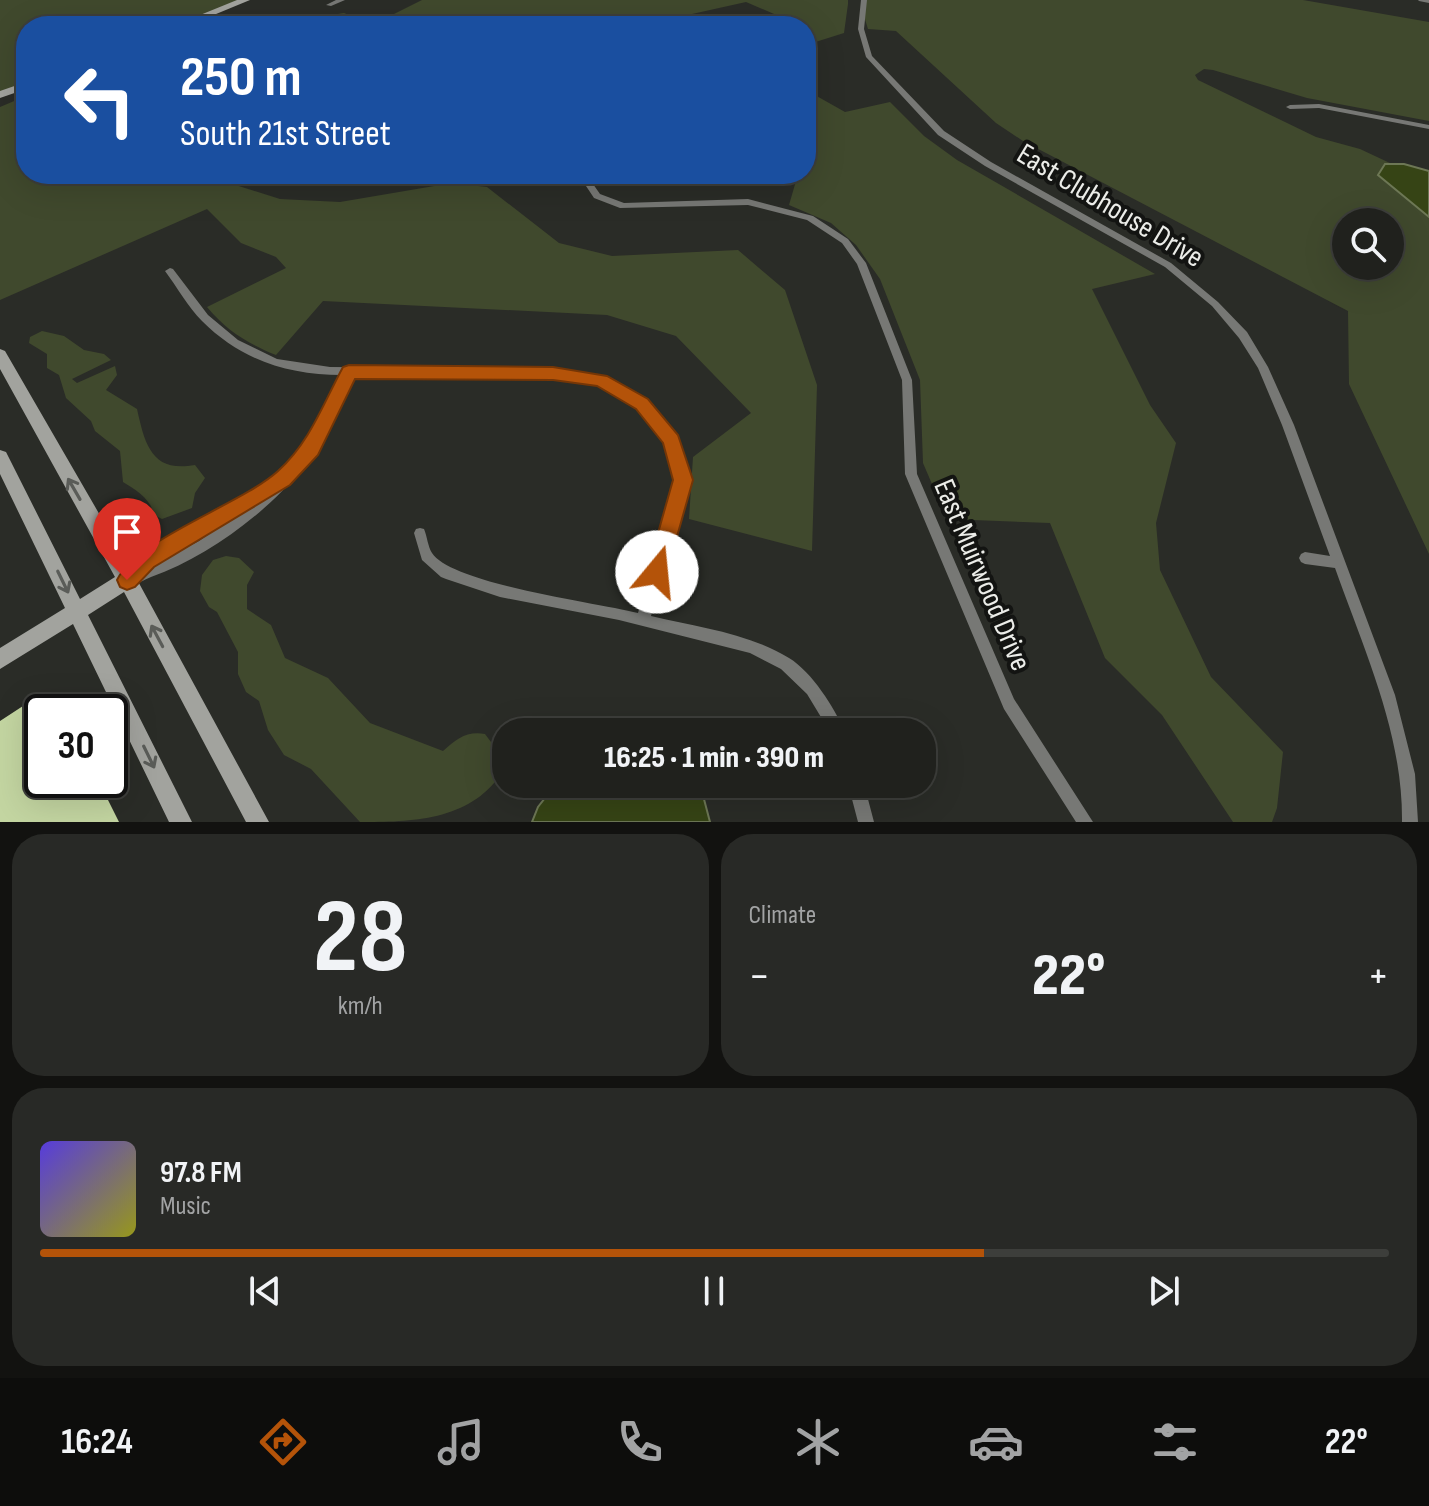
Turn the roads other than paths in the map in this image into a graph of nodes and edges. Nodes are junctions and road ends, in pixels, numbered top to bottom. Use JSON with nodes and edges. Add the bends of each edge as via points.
{"nodes":[{"id":1,"x":245,"y":0,"type":"edge"},
{"id":2,"x":342,"y":0,"type":"edge"},
{"id":3,"x":864,"y":0,"type":"edge"},
{"id":4,"x":1421,"y":0,"type":"edge"},
{"id":5,"x":1429,"y":1,"type":"edge"},
{"id":6,"x":329,"y":5,"type":"dead end"},
{"id":7,"x":204,"y":16,"type":"edge"},
{"id":8,"x":869,"y":57,"type":"junction"},
{"id":9,"x":854,"y":59,"type":"dead end"},
{"id":10,"x":1290,"y":107,"type":"dead end"},
{"id":11,"x":1429,"y":127,"type":"edge"},
{"id":12,"x":589,"y":184,"type":"edge"},
{"id":13,"x":170,"y":271,"type":"dead end"},
{"id":14,"x":0,"y":355,"type":"edge"},
{"id":15,"x":349,"y":372,"type":"junction"},
{"id":16,"x":0,"y":457,"type":"edge"},
{"id":17,"x":420,"y":533,"type":"dead end"},
{"id":18,"x":1305,"y":558,"type":"dead end"},
{"id":19,"x":1339,"y":563,"type":"junction"},
{"id":20,"x":127,"y":580,"type":"junction"},
{"id":21,"x":78,"y":611,"type":"junction"},
{"id":22,"x":643,"y":620,"type":"junction"},
{"id":23,"x":0,"y":659,"type":"edge"},
{"id":24,"x":830,"y":718,"type":"edge"},
{"id":25,"x":860,"y":798,"type":"edge"},
{"id":26,"x":181,"y":822,"type":"edge"},
{"id":27,"x":258,"y":822,"type":"edge"},
{"id":28,"x":866,"y":822,"type":"edge"},
{"id":29,"x":1085,"y":822,"type":"edge"},
{"id":30,"x":1410,"y":822,"type":"edge"}],
"edges":[{"from":1,"to":7,"type":"main road"},
{"from":2,"to":6,"type":"street"},
{"from":3,"to":8,"type":"street","via":[[862,39]]},
{"from":4,"to":5,"type":"street"},
{"from":8,"to":9,"type":"street"},
{"from":8,"to":19,"type":"street","name":"East Clubhouse Drive","via":[[958,145],[1168,265],[1215,304],[1263,367]]},
{"from":10,"to":11,"type":"street","via":[[1319,106]]},
{"from":12,"to":29,"type":"street","name":"East Muirwood Drive","via":[[597,196],[623,206],[748,202],[810,218],[845,241],[861,263],[907,380],[911,474],[1009,704]]},
{"from":13,"to":15,"type":"street","via":[[204,317],[247,352],[295,368]]},
{"from":20,"to":14,"type":"main road","one_way":true},
{"from":15,"to":20,"type":"street","via":[[311,450],[283,479],[147,561]]},
{"from":15,"to":22,"type":"street","via":[[553,373],[601,380],[642,404],[671,440],[683,480]]},
{"from":16,"to":21,"type":"main road","one_way":true},
{"from":17,"to":22,"type":"street","via":[[426,556],[446,573],[500,591]]},
{"from":18,"to":19,"type":"street"},
{"from":19,"to":30,"type":"street","name":"East Clubhouse Drive","via":[[1400,736]]},
{"from":20,"to":21,"type":"main road"},
{"from":27,"to":20,"type":"main road","one_way":true},
{"from":21,"to":23,"type":"main road"},
{"from":21,"to":26,"type":"main road","one_way":true},
{"from":22,"to":24,"type":"street","via":[[752,647],[786,664],[812,689]]},
{"from":25,"to":28,"type":"street"}]}
